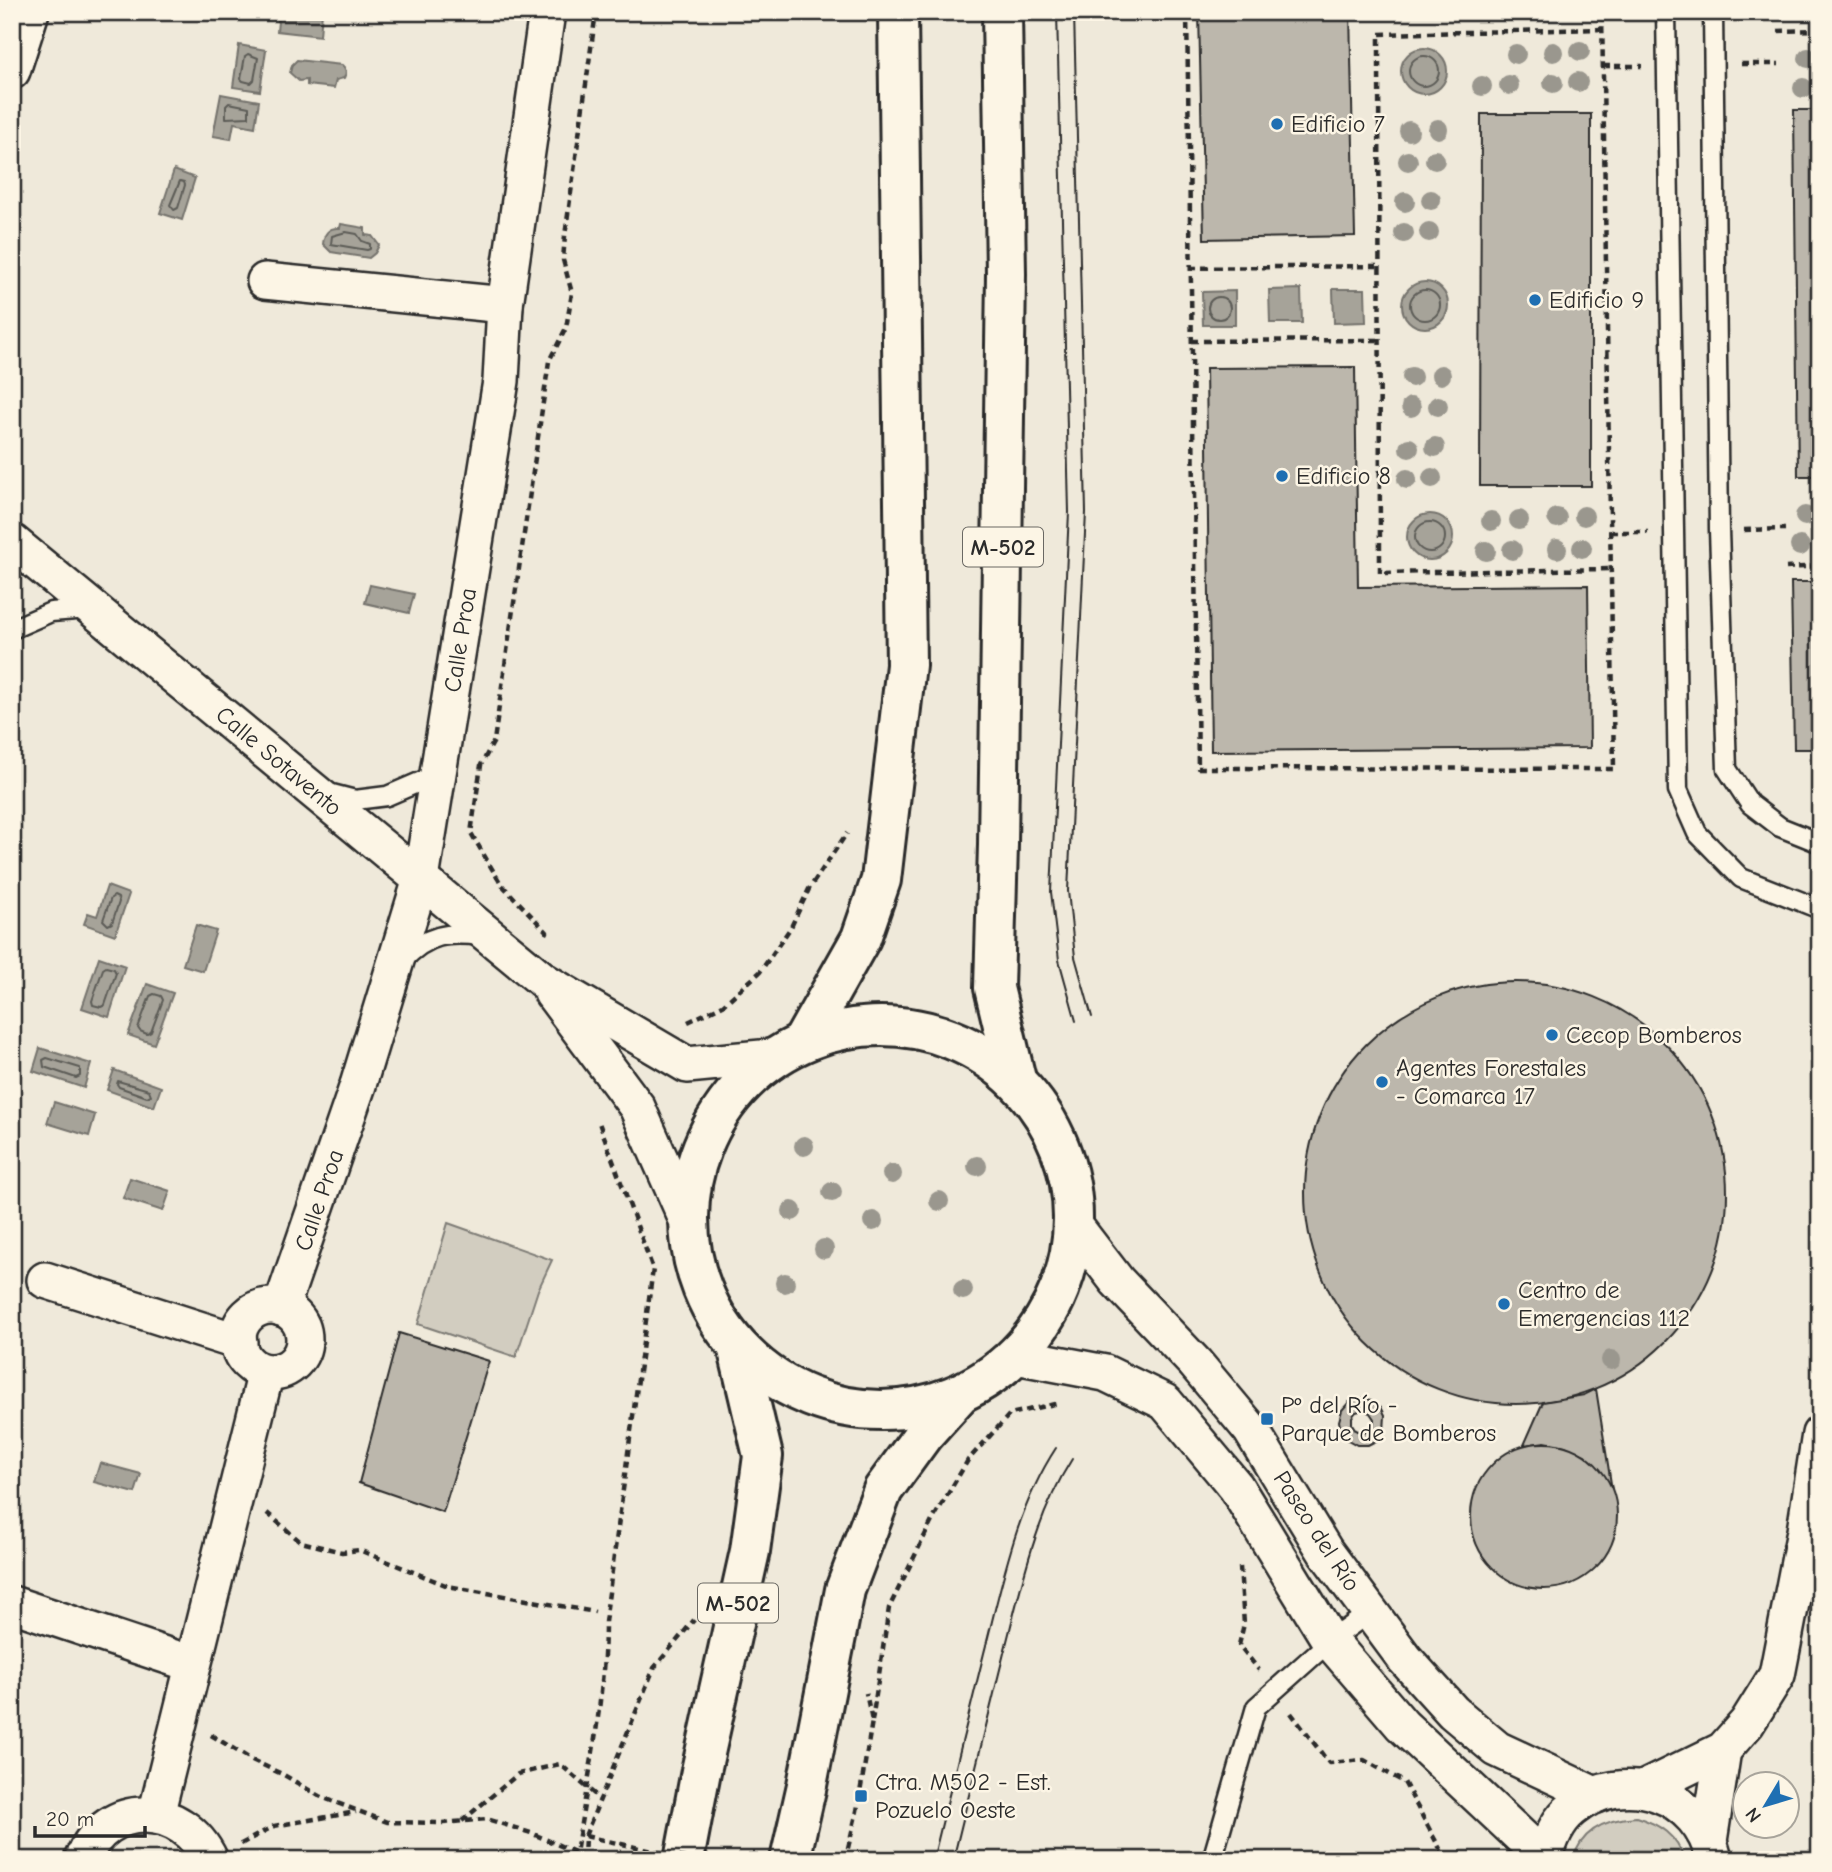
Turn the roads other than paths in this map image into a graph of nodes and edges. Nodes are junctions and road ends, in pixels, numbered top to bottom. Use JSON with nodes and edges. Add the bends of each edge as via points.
{"nodes":[{"id":1,"x":31,"y":12,"type":"edge"},
{"id":2,"x":547,"y":12,"type":"edge"},
{"id":3,"x":898,"y":12,"type":"edge"},
{"id":4,"x":1002,"y":12,"type":"edge"},
{"id":5,"x":1666,"y":12,"type":"edge"},
{"id":6,"x":1713,"y":12,"type":"edge"},
{"id":7,"x":12,"y":71,"type":"edge"},
{"id":8,"x":265,"y":281,"type":"dead end"},
{"id":9,"x":505,"y":305,"type":"junction"},
{"id":10,"x":15,"y":556,"type":"edge"},
{"id":11,"x":96,"y":609,"type":"junction"},
{"id":12,"x":12,"y":629,"type":"edge"},
{"id":13,"x":438,"y":774,"type":"junction"},
{"id":14,"x":312,"y":788,"type":"junction"},
{"id":15,"x":1820,"y":843,"type":"edge"},
{"id":16,"x":421,"y":878,"type":"junction"},
{"id":17,"x":1820,"y":909,"type":"edge"},
{"id":18,"x":490,"y":937,"type":"junction"},
{"id":19,"x":393,"y":971,"type":"junction"},
{"id":20,"x":533,"y":973,"type":"junction"},
{"id":21,"x":788,"y":1048,"type":"junction"},
{"id":22,"x":1016,"y":1079,"type":"junction"},
{"id":23,"x":687,"y":1220,"type":"junction"},
{"id":24,"x":1074,"y":1225,"type":"junction"},
{"id":25,"x":45,"y":1280,"type":"dead end"},
{"id":26,"x":281,"y":1308,"type":"junction"},
{"id":27,"x":239,"y":1342,"type":"junction"},
{"id":28,"x":737,"y":1346,"type":"junction"},
{"id":29,"x":1016,"y":1356,"type":"junction"},
{"id":30,"x":266,"y":1372,"type":"junction"},
{"id":31,"x":959,"y":1395,"type":"junction"},
{"id":32,"x":1820,"y":1434,"type":"edge"},
{"id":33,"x":1813,"y":1531,"type":"edge"},
{"id":34,"x":12,"y":1604,"type":"edge"},
{"id":35,"x":1370,"y":1612,"type":"junction"},
{"id":36,"x":1330,"y":1641,"type":"junction"},
{"id":37,"x":192,"y":1664,"type":"junction"},
{"id":38,"x":1723,"y":1750,"type":"junction"},
{"id":39,"x":1643,"y":1789,"type":"junction"},
{"id":40,"x":1595,"y":1795,"type":"junction"},
{"id":41,"x":156,"y":1815,"type":"junction"},
{"id":42,"x":1711,"y":1850,"type":"edge"},
{"id":43,"x":210,"y":1859,"type":"edge"},
{"id":44,"x":1544,"y":1859,"type":"edge"},
{"id":45,"x":82,"y":1860,"type":"edge"},
{"id":46,"x":684,"y":1860,"type":"edge"},
{"id":47,"x":790,"y":1860,"type":"edge"},
{"id":48,"x":1212,"y":1860,"type":"edge"}],
"edges":[{"from":1,"to":7,"type":"street"},
{"from":2,"to":9,"type":"street","name":"Calle Proa"},
{"from":3,"to":21,"type":"highway","number":"M-502","via":[[906,665],[881,880],[861,938]]},
{"from":4,"to":22,"type":"highway","number":"M-502","via":[[1006,274],[994,988]]},
{"from":5,"to":17,"type":"lane","via":[[1678,790],[1697,833],[1741,878]]},
{"from":6,"to":15,"type":"lane","via":[[1719,530],[1727,769],[1750,804],[1780,827]]},
{"from":8,"to":9,"type":"street"},
{"from":9,"to":13,"type":"street","name":"Calle Proa","via":[[501,381]]},
{"from":10,"to":11,"type":"street","name":"Calle Sotavento"},
{"from":11,"to":12,"type":"lane","via":[[51,612]]},
{"from":11,"to":14,"type":"street","name":"Calle Sotavento"},
{"from":13,"to":14,"type":"lane","via":[[387,796],[355,800]]},
{"from":13,"to":16,"type":"street","name":"Calle Proa"},
{"from":14,"to":16,"type":"street","name":"Calle Sotavento"},
{"from":16,"to":18,"type":"street","name":"Calle Sotavento"},
{"from":16,"to":19,"type":"street","name":"Calle Proa"},
{"from":18,"to":19,"type":"lane","name":"Calle Proa","via":[[439,934]]},
{"from":18,"to":20,"type":"street","name":"Calle Sotavento"},
{"from":19,"to":26,"type":"street","name":"Calle Proa"},
{"from":20,"to":21,"type":"street","name":"Calle Sotavento","via":[[687,1065]]},
{"from":20,"to":23,"type":"street","name":"Calle Sotavento","via":[[637,1107]]},
{"from":21,"to":22,"type":"highway","number":"M-502","via":[[859,1025],[916,1027],[970,1046]]},
{"from":21,"to":23,"type":"highway","number":"M-502","via":[[726,1100],[697,1157]]},
{"from":22,"to":24,"type":"highway","number":"M-502","via":[[1049,1122],[1069,1172]]},
{"from":23,"to":28,"type":"highway","number":"M-502","via":[[693,1265],[710,1308]]},
{"from":24,"to":29,"type":"highway","number":"M-502","via":[[1066,1273],[1052,1307]]},
{"from":24,"to":35,"type":"street","name":"Paseo del Río","via":[[1117,1281],[1251,1430],[1325,1552]]},
{"from":25,"to":27,"type":"street"},
{"from":26,"to":27,"type":"street","via":[[265,1307],[251,1313],[241,1326]]},
{"from":26,"to":30,"type":"street","via":[[301,1325],[304,1343],[291,1365]]},
{"from":27,"to":30,"type":"street","via":[[244,1359]]},
{"from":28,"to":31,"type":"highway","number":"M-502","via":[[783,1385],[841,1407],[901,1411]]},
{"from":28,"to":46,"type":"highway","number":"M-502","via":[[763,1456],[750,1551]]},
{"from":29,"to":31,"type":"highway","number":"M-502"},
{"from":29,"to":36,"type":"street","name":"Paseo del Río","via":[[1105,1373],[1165,1402],[1236,1487]]},
{"from":30,"to":37,"type":"street"},
{"from":31,"to":47,"type":"highway","number":"M-502","via":[[883,1490],[845,1590]]},
{"from":32,"to":33,"type":"street"},
{"from":33,"to":38,"type":"street","via":[[1777,1675],[1747,1723]]},
{"from":34,"to":37,"type":"street"},
{"from":35,"to":36,"type":"lane"},
{"from":35,"to":40,"type":"street","name":"Paseo del Río","via":[[1453,1712],[1497,1749]]},
{"from":36,"to":44,"type":"street","name":"Paseo del Río","via":[[1402,1725]]},
{"from":36,"to":48,"type":"lane","via":[[1256,1707]]},
{"from":37,"to":41,"type":"street"},
{"from":38,"to":39,"type":"street"},
{"from":38,"to":42,"type":"street"},
{"from":39,"to":40,"type":"street","via":[[1618,1788]]},
{"from":39,"to":42,"type":"street","via":[[1671,1798],[1693,1816]]},
{"from":40,"to":44,"type":"street","via":[[1562,1821]]},
{"from":41,"to":43,"type":"street","via":[[178,1823],[197,1838]]},
{"from":41,"to":45,"type":"street","via":[[116,1821],[99,1832]]}]}
